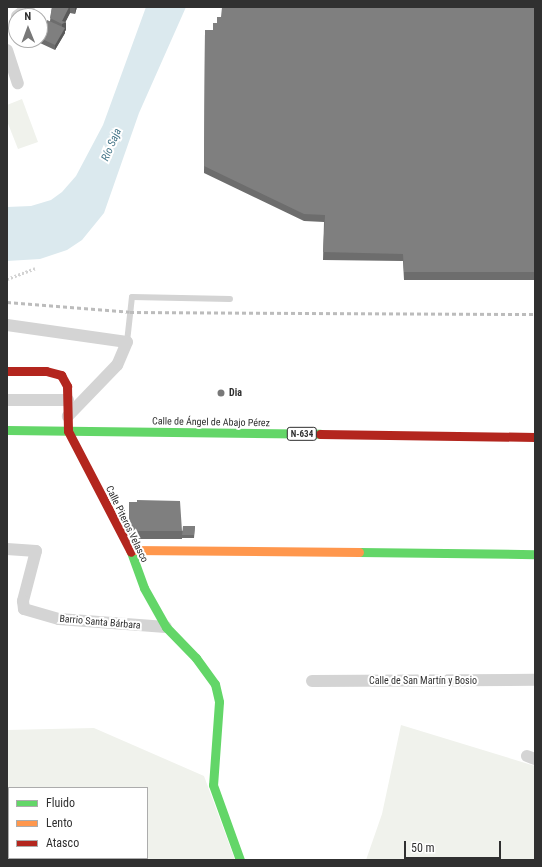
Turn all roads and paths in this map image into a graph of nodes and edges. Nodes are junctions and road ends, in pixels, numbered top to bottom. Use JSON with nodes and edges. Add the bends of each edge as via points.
{"nodes":[{"id":1,"x":7,"y":50,"type":"edge"},
{"id":2,"x":18,"y":83,"type":"dead end"},
{"id":3,"x":36,"y":268,"type":"dead end"},
{"id":4,"x":7,"y":278,"type":"edge"},
{"id":5,"x":230,"y":299,"type":"dead end"},
{"id":6,"x":7,"y":325,"type":"edge"},
{"id":7,"x":127,"y":342,"type":"junction"},
{"id":8,"x":7,"y":371,"type":"edge"},
{"id":9,"x":7,"y":400,"type":"edge"},
{"id":10,"x":68,"y":400,"type":"junction"},
{"id":11,"x":68,"y":416,"type":"junction"},
{"id":12,"x":7,"y":430,"type":"edge"},
{"id":13,"x":68,"y":431,"type":"junction"},
{"id":14,"x":535,"y":436,"type":"edge"},
{"id":15,"x":7,"y":549,"type":"edge"},
{"id":16,"x":130,"y":550,"type":"junction"},
{"id":17,"x":535,"y":554,"type":"edge"},
{"id":18,"x":166,"y":627,"type":"junction"},
{"id":19,"x":535,"y":680,"type":"edge"},
{"id":20,"x":312,"y":681,"type":"dead end"},
{"id":21,"x":240,"y":860,"type":"edge"}],
"edges":[{"from":1,"to":2,"type":"street"},
{"from":3,"to":4,"type":"path"},
{"from":5,"to":7,"type":"lane","via":[[132,297]]},
{"from":6,"to":7,"type":"street","via":[[74,332]]},
{"from":7,"to":11,"type":"street","via":[[117,365]]},
{"from":8,"to":10,"type":"main road","via":[[46,370],[61,375],[67,386]]},
{"from":9,"to":10,"type":"street"},
{"from":10,"to":11,"type":"main road"},
{"from":11,"to":13,"type":"main road"},
{"from":12,"to":13,"type":"main road","name":"Calle de Ángel de Abajo Pérez","number":"N-634"},
{"from":13,"to":14,"type":"main road","name":"Calle de Ángel de Abajo Pérez","number":"N-634"},
{"from":13,"to":16,"type":"main road","name":"Calle Piteros Velasco"},
{"from":15,"to":18,"type":"street","name":"Barrio Santa Bárbara","via":[[36,551],[23,601],[24,609],[59,620]]},
{"from":16,"to":17,"type":"main road"},
{"from":16,"to":18,"type":"main road","name":"Calle Piteros Velasco","via":[[144,588]]},
{"from":18,"to":21,"type":"main road","name":"Calle Piteros Velasco","via":[[196,658],[216,684],[219,702],[214,785]]},
{"from":19,"to":20,"type":"street","name":"Calle de San Martín y Bosio"}]}
